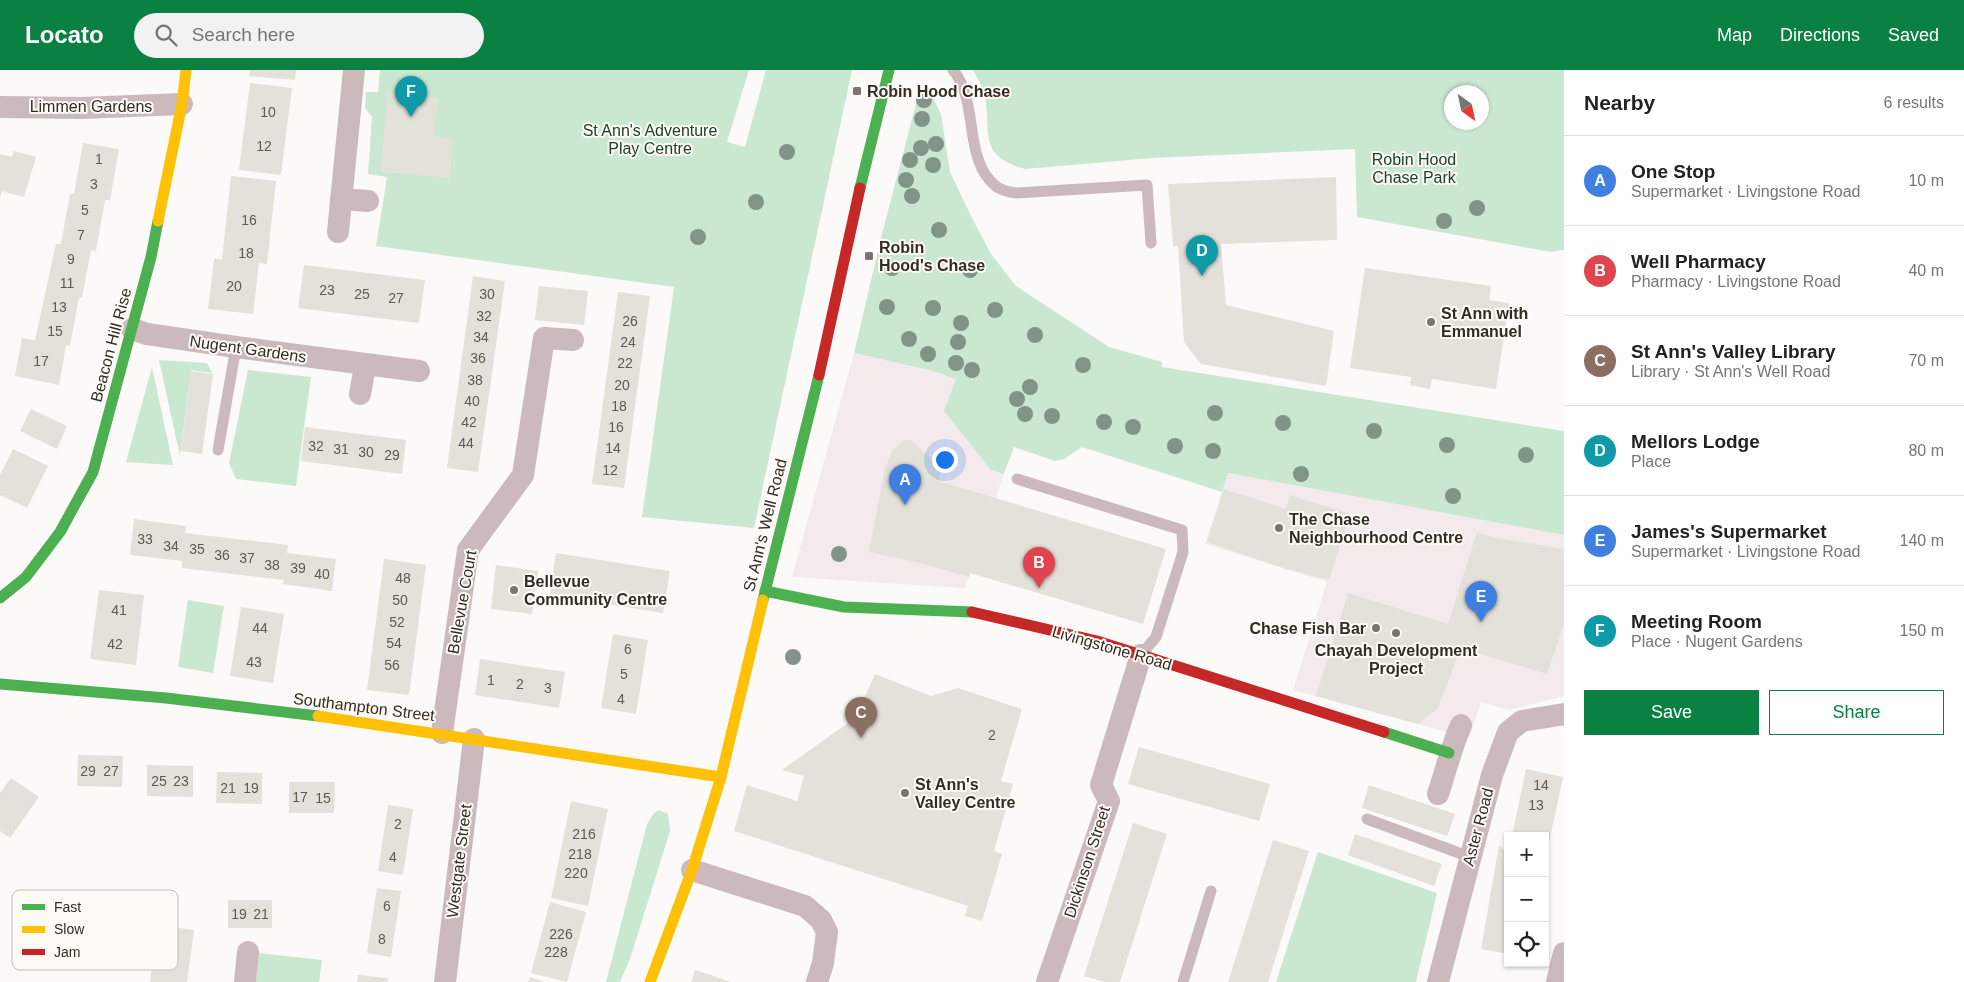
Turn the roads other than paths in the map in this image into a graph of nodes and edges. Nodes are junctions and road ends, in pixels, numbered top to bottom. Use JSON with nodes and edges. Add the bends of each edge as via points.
{"nodes":[{"id":1,"x":186,"y":70,"type":"edge"},
{"id":2,"x":354,"y":70,"type":"edge"},
{"id":3,"x":889,"y":70,"type":"edge"},
{"id":4,"x":953,"y":70,"type":"edge"},
{"id":5,"x":182,"y":104,"type":"junction"},
{"id":6,"x":0,"y":107,"type":"edge"},
{"id":7,"x":341,"y":199,"type":"junction"},
{"id":8,"x":368,"y":201,"type":"dead end"},
{"id":9,"x":338,"y":232,"type":"dead end"},
{"id":10,"x":1151,"y":243,"type":"dead end"},
{"id":11,"x":132,"y":330,"type":"junction"},
{"id":12,"x":572,"y":340,"type":"dead end"},
{"id":13,"x":236,"y":347,"type":"junction"},
{"id":14,"x":365,"y":366,"type":"junction"},
{"id":15,"x":419,"y":371,"type":"dead end"},
{"id":16,"x":360,"y":394,"type":"dead end"},
{"id":17,"x":218,"y":450,"type":"dead end"},
{"id":18,"x":1017,"y":479,"type":"dead end"},
{"id":19,"x":764,"y":592,"type":"junction"},
{"id":20,"x":0,"y":598,"type":"edge"},
{"id":21,"x":1141,"y":656,"type":"junction"},
{"id":22,"x":0,"y":684,"type":"edge"},
{"id":23,"x":1564,"y":714,"type":"edge"},
{"id":24,"x":1462,"y":725,"type":"dead end"},
{"id":25,"x":442,"y":733,"type":"junction"},
{"id":26,"x":474,"y":739,"type":"junction"},
{"id":27,"x":1449,"y":753,"type":"junction"},
{"id":28,"x":721,"y":777,"type":"junction"},
{"id":29,"x":1438,"y":794,"type":"dead end"},
{"id":30,"x":1367,"y":819,"type":"dead end"},
{"id":31,"x":1470,"y":857,"type":"junction"},
{"id":32,"x":692,"y":870,"type":"junction"},
{"id":33,"x":1211,"y":892,"type":"dead end"},
{"id":34,"x":248,"y":952,"type":"dead end"},
{"id":35,"x":1564,"y":953,"type":"edge"},
{"id":36,"x":245,"y":982,"type":"edge"},
{"id":37,"x":445,"y":982,"type":"edge"},
{"id":38,"x":650,"y":982,"type":"edge"},
{"id":39,"x":817,"y":982,"type":"edge"},
{"id":40,"x":1047,"y":982,"type":"edge"},
{"id":41,"x":1183,"y":982,"type":"edge"},
{"id":42,"x":1438,"y":982,"type":"edge"},
{"id":43,"x":1557,"y":982,"type":"edge"}],
"edges":[{"from":1,"to":5,"type":"street","name":"Beacon Hill Rise"},
{"from":2,"to":7,"type":"street"},
{"from":3,"to":19,"type":"street","name":"St Ann's Well Road","via":[[863,173],[839,292]]},
{"from":4,"to":10,"type":"lane","via":[[960,79],[970,107],[972,138],[980,161],[998,188],[1015,194],[1146,185]]},
{"from":5,"to":6,"type":"street","name":"Limmen Gardens"},
{"from":5,"to":11,"type":"street","name":"Beacon Hill Rise","via":[[154,243]]},
{"from":7,"to":8,"type":"street"},
{"from":7,"to":9,"type":"street"},
{"from":11,"to":13,"type":"street","name":"Nugent Gardens"},
{"from":11,"to":20,"type":"street","name":"Beacon Hill Rise","via":[[93,472],[54,540],[26,577]]},
{"from":12,"to":25,"type":"street","name":"Bellevue Court","via":[[544,338],[523,476],[468,550]]},
{"from":13,"to":14,"type":"street","name":"Nugent Gardens"},
{"from":13,"to":17,"type":"lane"},
{"from":14,"to":15,"type":"street","name":"Nugent Gardens"},
{"from":14,"to":16,"type":"street"},
{"from":18,"to":21,"type":"lane","via":[[1182,530],[1183,552],[1156,637]]},
{"from":19,"to":21,"type":"street","name":"Livingstone Road","via":[[844,607],[977,612],[1097,641]]},
{"from":19,"to":28,"type":"street","name":"St Ann's Well Road"},
{"from":21,"to":27,"type":"street","name":"Livingstone Road"},
{"from":21,"to":40,"type":"street","name":"Dickinson Street","via":[[1101,785],[1109,801]]},
{"from":22,"to":25,"type":"street","name":"Southampton Street","via":[[169,699]]},
{"from":23,"to":31,"type":"street","name":"Aster Road","via":[[1522,721],[1508,732],[1492,775]]},
{"from":24,"to":27,"type":"street"},
{"from":25,"to":26,"type":"street","name":"Southampton Street"},
{"from":26,"to":28,"type":"street","name":"Southampton Street"},
{"from":26,"to":37,"type":"street","name":"Westgate Street"},
{"from":27,"to":29,"type":"street","via":[[1449,763]]},
{"from":28,"to":32,"type":"street","name":"St Ann's Well Road"},
{"from":30,"to":31,"type":"lane"},
{"from":31,"to":42,"type":"street","name":"Aster Road"},
{"from":32,"to":38,"type":"street","name":"St Ann's Well Road"},
{"from":32,"to":39,"type":"street","via":[[805,906],[827,932]]},
{"from":33,"to":41,"type":"lane"},
{"from":34,"to":36,"type":"street"},
{"from":35,"to":43,"type":"street"}]}
